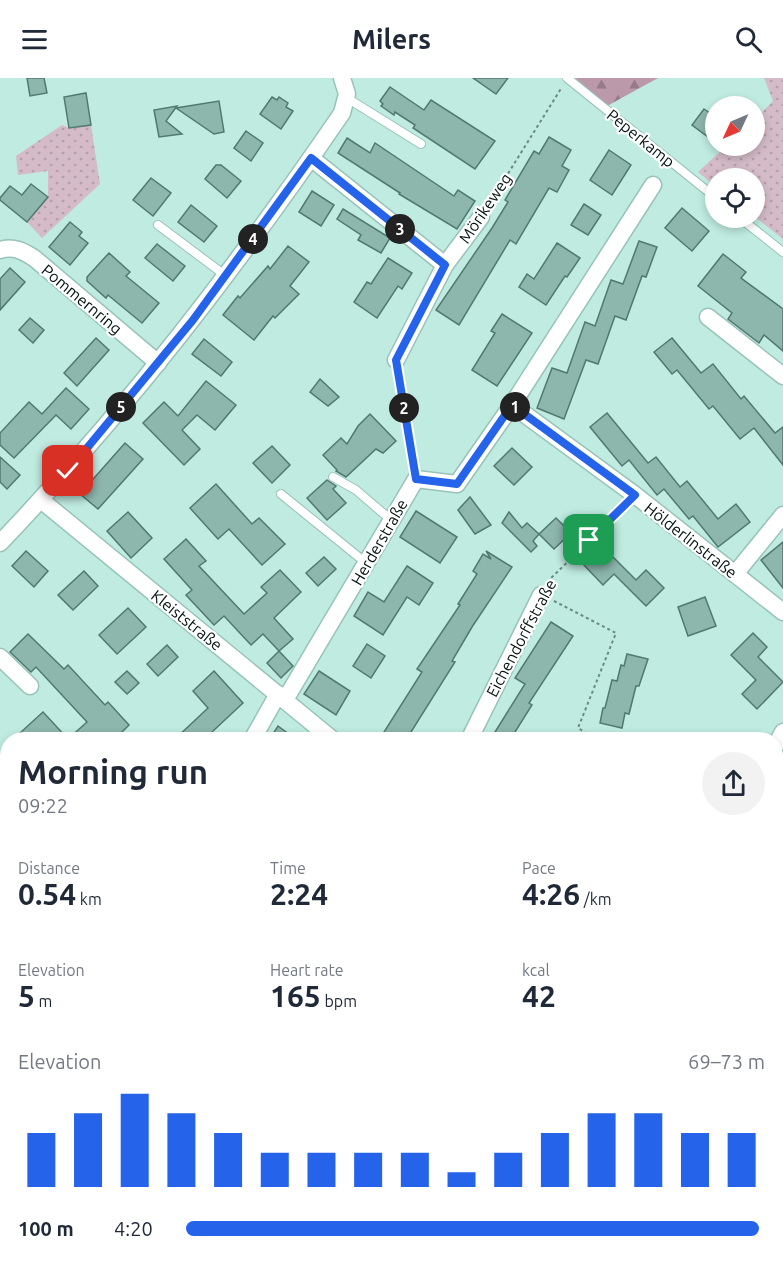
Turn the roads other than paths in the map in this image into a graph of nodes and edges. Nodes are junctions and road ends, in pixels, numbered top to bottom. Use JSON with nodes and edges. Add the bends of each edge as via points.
{"nodes":[{"id":1,"x":342,"y":78,"type":"edge"},
{"id":2,"x":567,"y":78,"type":"edge"},
{"id":3,"x":347,"y":98,"type":"junction"},
{"id":4,"x":422,"y":144,"type":"dead end"},
{"id":5,"x":311,"y":158,"type":"junction"},
{"id":6,"x":652,"y":184,"type":"dead end"},
{"id":7,"x":705,"y":189,"type":"edge"},
{"id":8,"x":481,"y":217,"type":"road end"},
{"id":9,"x":158,"y":225,"type":"dead end"},
{"id":10,"x":753,"y":228,"type":"edge"},
{"id":11,"x":0,"y":250,"type":"edge"},
{"id":12,"x":783,"y":252,"type":"edge"},
{"id":13,"x":445,"y":265,"type":"junction"},
{"id":14,"x":227,"y":276,"type":"junction"},
{"id":15,"x":708,"y":317,"type":"dead end"},
{"id":16,"x":396,"y":360,"type":"road end"},
{"id":17,"x":158,"y":363,"type":"junction"},
{"id":18,"x":783,"y":376,"type":"edge"},
{"id":19,"x":512,"y":405,"type":"junction"},
{"id":20,"x":333,"y":477,"type":"dead end"},
{"id":21,"x":281,"y":494,"type":"dead end"},
{"id":22,"x":41,"y":500,"type":"junction"},
{"id":23,"x":783,"y":515,"type":"edge"},
{"id":24,"x":391,"y":520,"type":"junction"},
{"id":25,"x":0,"y":543,"type":"edge"},
{"id":26,"x":366,"y":563,"type":"junction"},
{"id":27,"x":735,"y":574,"type":"junction"},
{"id":28,"x":541,"y":595,"type":"road end"},
{"id":29,"x":783,"y":612,"type":"edge"},
{"id":30,"x":0,"y":657,"type":"edge"},
{"id":31,"x":30,"y":686,"type":"dead end"},
{"id":32,"x":282,"y":697,"type":"junction"},
{"id":33,"x":258,"y":732,"type":"edge"},
{"id":34,"x":324,"y":732,"type":"edge"},
{"id":35,"x":473,"y":732,"type":"edge"}],
"edges":[{"from":1,"to":3,"type":"street"},
{"from":2,"to":7,"type":"lane","name":"Peperkamp"},
{"from":3,"to":4,"type":"lane"},
{"from":3,"to":5,"type":"street","via":[[342,113]]},
{"from":5,"to":13,"type":"street"},
{"from":5,"to":14,"type":"street"},
{"from":6,"to":19,"type":"street"},
{"from":8,"to":13,"type":"street","name":"Mörikeweg"},
{"from":9,"to":14,"type":"lane"},
{"from":10,"to":12,"type":"lane"},
{"from":11,"to":17,"type":"street","name":"Pommernring","via":[[13,248],[34,258]]},
{"from":13,"to":16,"type":"street","name":"Mörikeweg"},
{"from":14,"to":17,"type":"street"},
{"from":15,"to":18,"type":"street"},
{"from":17,"to":22,"type":"street"},
{"from":19,"to":24,"type":"street","name":"Herderstraße","via":[[457,484],[416,479]]},
{"from":19,"to":27,"type":"street","name":"Hölderlinstraße"},
{"from":20,"to":24,"type":"lane","via":[[356,490]]},
{"from":21,"to":26,"type":"lane"},
{"from":22,"to":25,"type":"street"},
{"from":22,"to":32,"type":"street","name":"Kleiststraße"},
{"from":23,"to":27,"type":"street"},
{"from":24,"to":26,"type":"street","name":"Herderstraße"},
{"from":26,"to":32,"type":"street","name":"Herderstraße"},
{"from":27,"to":29,"type":"street","name":"Hölderlinstraße"},
{"from":28,"to":35,"type":"street","name":"Eichendorffstraße"},
{"from":30,"to":31,"type":"street"},
{"from":32,"to":33,"type":"street","name":"Herderstraße"},
{"from":32,"to":34,"type":"street","name":"Kleiststraße"}]}
